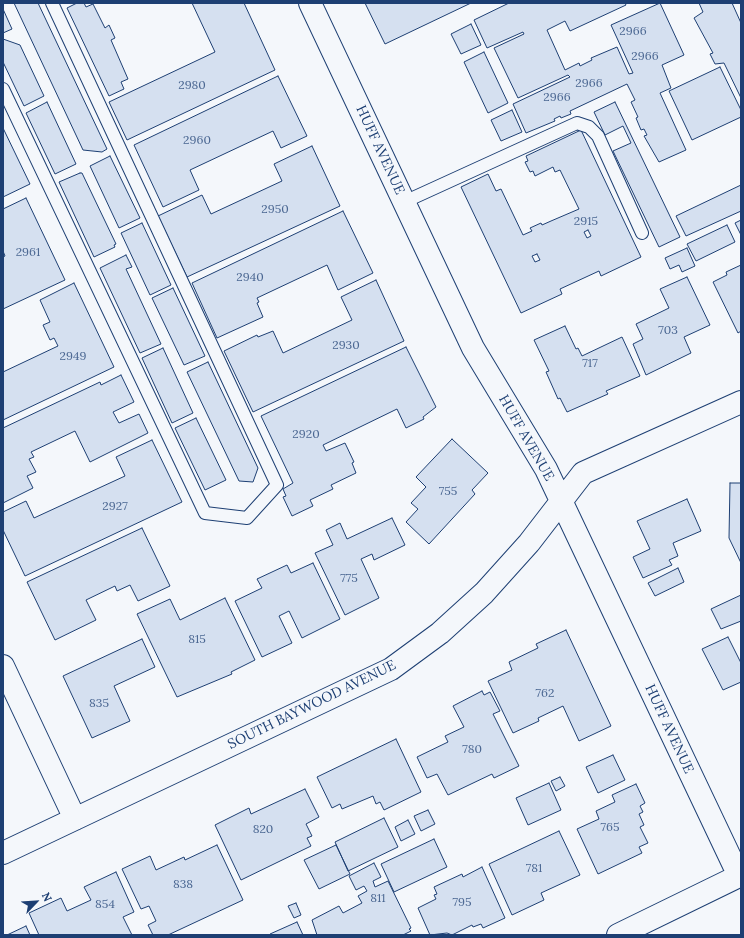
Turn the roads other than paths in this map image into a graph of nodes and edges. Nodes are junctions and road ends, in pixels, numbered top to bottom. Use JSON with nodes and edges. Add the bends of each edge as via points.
{"nodes":[{"id":1,"x":52,"y":3,"type":"edge"},
{"id":2,"x":310,"y":3,"type":"edge"},
{"id":3,"x":3,"y":89,"type":"edge"},
{"id":4,"x":404,"y":202,"type":"junction"},
{"id":5,"x":642,"y":233,"type":"dead end"},
{"id":6,"x":741,"y":402,"type":"edge"},
{"id":7,"x":561,"y":501,"type":"junction"},
{"id":8,"x":3,"y":666,"type":"edge"},
{"id":9,"x":75,"y":819,"type":"junction"},
{"id":10,"x":3,"y":853,"type":"edge"},
{"id":11,"x":740,"y":875,"type":"edge"},
{"id":12,"x":618,"y":935,"type":"edge"}],
"edges":[{"from":1,"to":3,"type":"lane","via":[[277,485],[247,518],[205,513]]},
{"from":2,"to":4,"type":"street","name":"HUFF AVENUE"},
{"from":4,"to":5,"type":"lane","via":[[576,123],[590,127],[598,136]]},
{"from":4,"to":7,"type":"street","name":"HUFF AVENUE","via":[[473,348],[546,469]]},
{"from":6,"to":7,"type":"street","name":"SOUTH BAYWOOD AVENUE","via":[[583,473]]},
{"from":7,"to":9,"type":"street","name":"SOUTH BAYWOOD AVENUE","via":[[529,543],[484,593],[440,633],[390,669]]},
{"from":7,"to":11,"type":"street","name":"HUFF AVENUE"},
{"from":8,"to":9,"type":"street"},
{"from":9,"to":10,"type":"street","name":"SOUTH BAYWOOD AVENUE"},
{"from":11,"to":12,"type":"street"}]}
